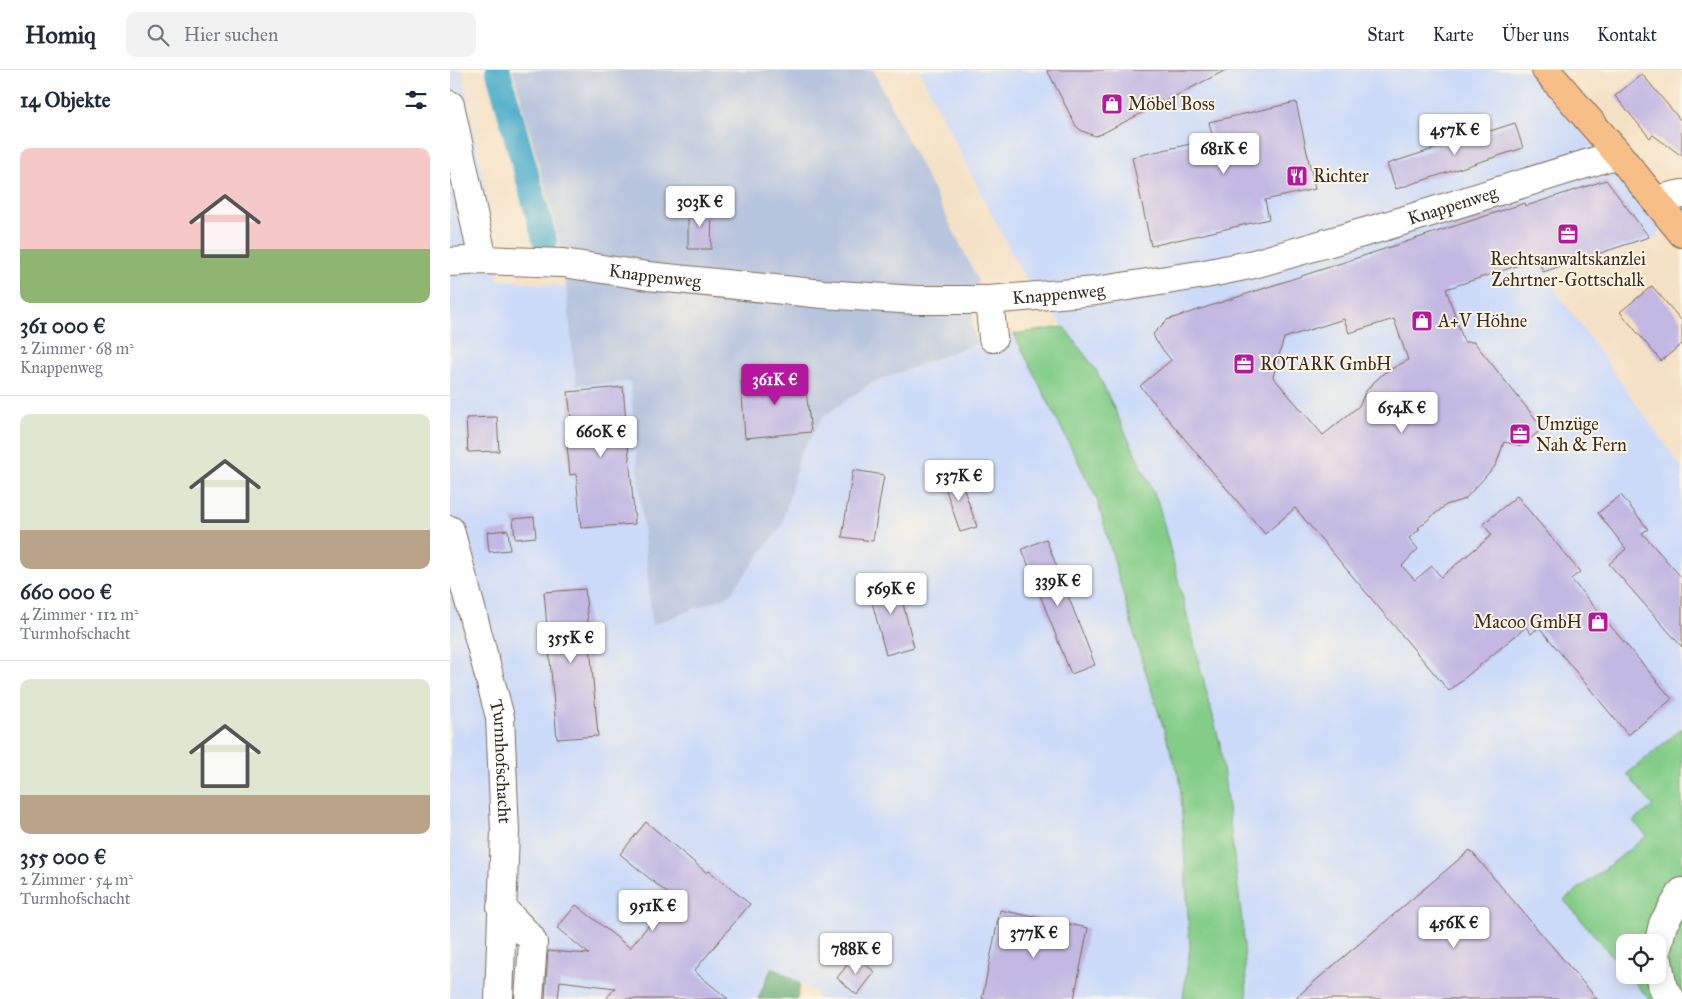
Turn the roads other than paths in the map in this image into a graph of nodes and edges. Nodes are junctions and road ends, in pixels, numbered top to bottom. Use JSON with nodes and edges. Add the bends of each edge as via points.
{"nodes":[{"id":1,"x":1546,"y":70,"type":"edge"},
{"id":2,"x":450,"y":105,"type":"edge"},
{"id":3,"x":1618,"y":154,"type":"junction"},
{"id":4,"x":1682,"y":194,"type":"edge"},
{"id":5,"x":1655,"y":200,"type":"junction"},
{"id":6,"x":1682,"y":233,"type":"edge"},
{"id":7,"x":483,"y":260,"type":"junction"},
{"id":8,"x":451,"y":263,"type":"edge"},
{"id":9,"x":989,"y":300,"type":"junction"},
{"id":10,"x":993,"y":338,"type":"dead end"},
{"id":11,"x":450,"y":530,"type":"edge"},
{"id":12,"x":1682,"y":892,"type":"edge"},
{"id":13,"x":501,"y":907,"type":"junction"},
{"id":14,"x":1661,"y":934,"type":"edge"},
{"id":15,"x":1662,"y":984,"type":"edge"},
{"id":16,"x":499,"y":999,"type":"edge"},
{"id":17,"x":529,"y":999,"type":"edge"},
{"id":18,"x":1671,"y":999,"type":"edge"}],
"edges":[{"from":1,"to":3,"type":"main road"},
{"from":2,"to":7,"type":"street"},
{"from":3,"to":5,"type":"main road"},
{"from":3,"to":9,"type":"street","name":"Knappenweg","via":[[1254,264],[1096,291]]},
{"from":4,"to":5,"type":"street"},
{"from":5,"to":6,"type":"main road"},
{"from":7,"to":8,"type":"street","name":"Knappenweg"},
{"from":7,"to":9,"type":"street","name":"Knappenweg","via":[[563,264],[823,294],[916,300]]},
{"from":9,"to":10,"type":"street"},
{"from":11,"to":13,"type":"street","name":"Turmhofschacht","via":[[500,717],[505,831]]},
{"from":12,"to":14,"type":"street"},
{"from":13,"to":16,"type":"street","name":"Turmhofschacht"},
{"from":13,"to":17,"type":"street","via":[[533,943]]},
{"from":15,"to":18,"type":"street"}]}
